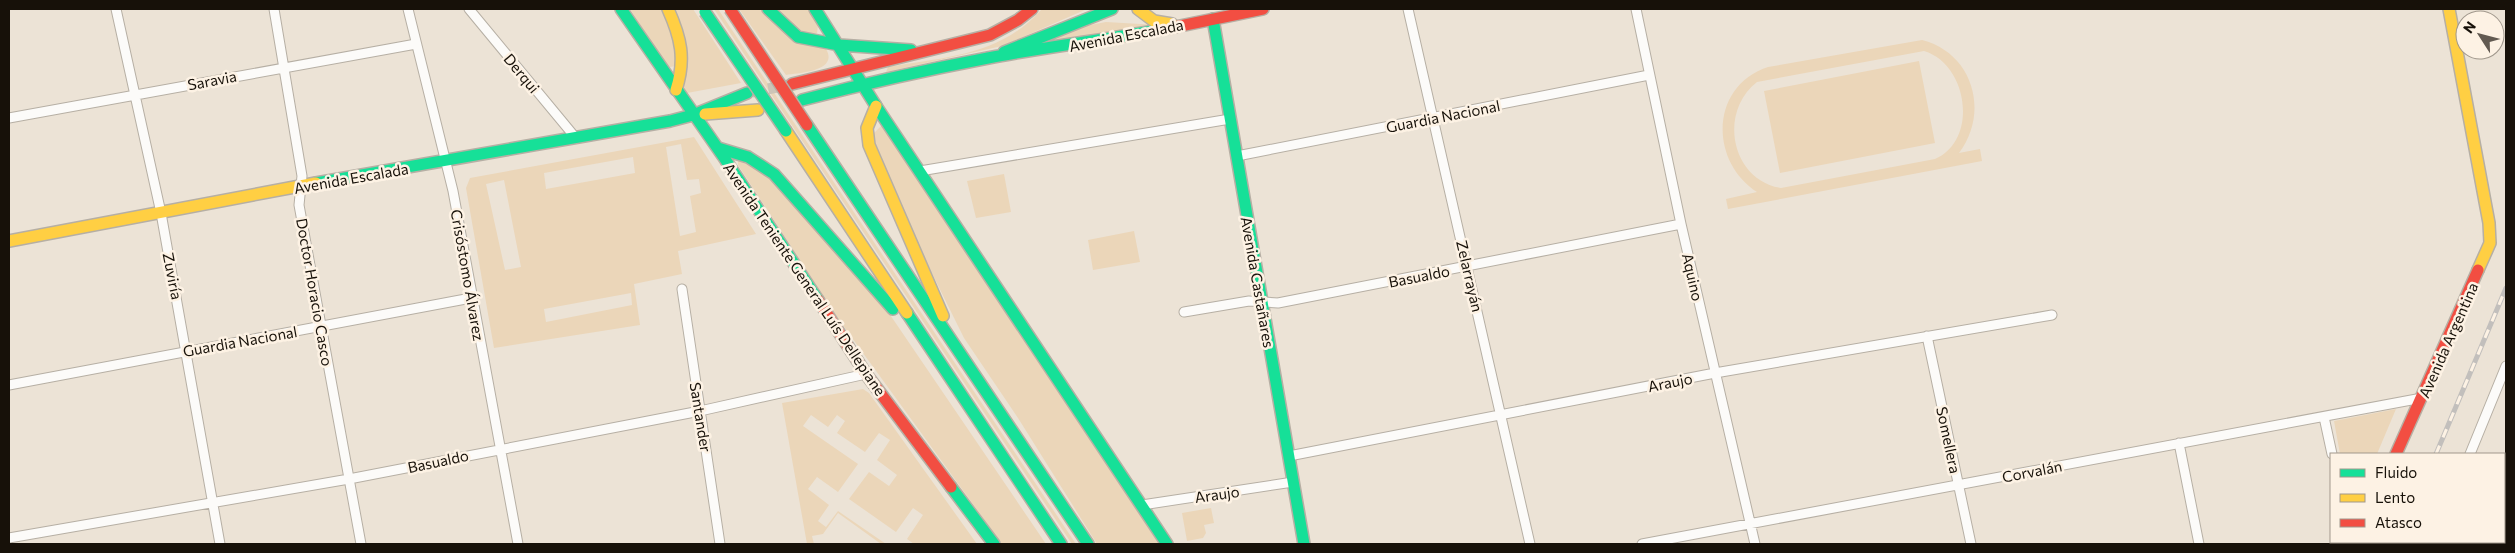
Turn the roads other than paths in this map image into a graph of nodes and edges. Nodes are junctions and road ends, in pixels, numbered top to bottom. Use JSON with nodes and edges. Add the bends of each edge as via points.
{"nodes":[{"id":1,"x":116,"y":9,"type":"edge"},
{"id":2,"x":274,"y":9,"type":"edge"},
{"id":3,"x":408,"y":9,"type":"edge"},
{"id":4,"x":469,"y":9,"type":"edge"},
{"id":5,"x":621,"y":9,"type":"edge"},
{"id":6,"x":668,"y":9,"type":"edge"},
{"id":7,"x":730,"y":9,"type":"edge"},
{"id":8,"x":768,"y":9,"type":"edge"},
{"id":9,"x":815,"y":9,"type":"edge"},
{"id":10,"x":1032,"y":9,"type":"edge"},
{"id":11,"x":1112,"y":9,"type":"edge"},
{"id":12,"x":1138,"y":9,"type":"edge"},
{"id":13,"x":1263,"y":9,"type":"edge"},
{"id":14,"x":1408,"y":9,"type":"edge"},
{"id":15,"x":1636,"y":9,"type":"edge"},
{"id":16,"x":2449,"y":9,"type":"edge"},
{"id":17,"x":704,"y":10,"type":"edge"},
{"id":18,"x":1213,"y":19,"type":"junction"},
{"id":19,"x":1179,"y":25,"type":"junction"},
{"id":20,"x":416,"y":44,"type":"junction"},
{"id":21,"x":839,"y":45,"type":"junction"},
{"id":22,"x":920,"y":51,"type":"junction"},
{"id":23,"x":988,"y":58,"type":"junction"},
{"id":24,"x":283,"y":67,"type":"junction"},
{"id":25,"x":854,"y":68,"type":"junction"},
{"id":26,"x":1648,"y":75,"type":"junction"},
{"id":27,"x":792,"y":84,"type":"tunnel mouth"},
{"id":28,"x":863,"y":84,"type":"junction"},
{"id":29,"x":676,"y":90,"type":"junction"},
{"id":30,"x":747,"y":93,"type":"tunnel mouth"},
{"id":31,"x":136,"y":94,"type":"junction"},
{"id":32,"x":802,"y":100,"type":"dead end"},
{"id":33,"x":876,"y":106,"type":"junction"},
{"id":34,"x":758,"y":110,"type":"dead end"},
{"id":35,"x":693,"y":115,"type":"junction"},
{"id":36,"x":9,"y":118,"type":"edge"},
{"id":37,"x":1433,"y":118,"type":"junction"},
{"id":38,"x":1230,"y":119,"type":"junction"},
{"id":39,"x":575,"y":137,"type":"junction"},
{"id":40,"x":718,"y":148,"type":"junction"},
{"id":41,"x":1237,"y":156,"type":"junction"},
{"id":42,"x":446,"y":159,"type":"junction"},
{"id":43,"x":920,"y":171,"type":"junction"},
{"id":44,"x":301,"y":187,"type":"junction"},
{"id":45,"x":161,"y":213,"type":"junction"},
{"id":46,"x":1681,"y":224,"type":"junction"},
{"id":47,"x":9,"y":241,"type":"edge"},
{"id":48,"x":1467,"y":266,"type":"junction"},
{"id":49,"x":682,"y":289,"type":"dead end"},
{"id":50,"x":471,"y":298,"type":"junction"},
{"id":51,"x":1262,"y":302,"type":"junction"},
{"id":52,"x":1184,"y":312,"type":"dead end"},
{"id":53,"x":2052,"y":315,"type":"dead end"},
{"id":54,"x":321,"y":326,"type":"junction"},
{"id":55,"x":1927,"y":336,"type":"junction"},
{"id":56,"x":187,"y":350,"type":"junction"},
{"id":57,"x":961,"y":356,"type":"junction"},
{"id":58,"x":940,"y":365,"type":"junction"},
{"id":59,"x":1715,"y":373,"type":"junction"},
{"id":60,"x":2505,"y":373,"type":"edge"},
{"id":61,"x":866,"y":374,"type":"junction"},
{"id":62,"x":9,"y":385,"type":"edge"},
{"id":63,"x":2422,"y":398,"type":"junction"},
{"id":64,"x":700,"y":412,"type":"junction"},
{"id":65,"x":1501,"y":415,"type":"junction"},
{"id":66,"x":2324,"y":417,"type":"junction"},
{"id":67,"x":2179,"y":443,"type":"junction"},
{"id":68,"x":502,"y":448,"type":"junction"},
{"id":69,"x":2332,"y":453,"type":"edge"},
{"id":70,"x":2396,"y":453,"type":"edge"},
{"id":71,"x":2470,"y":453,"type":"edge"},
{"id":72,"x":1288,"y":456,"type":"junction"},
{"id":73,"x":349,"y":479,"type":"junction"},
{"id":74,"x":1293,"y":482,"type":"junction"},
{"id":75,"x":1958,"y":485,"type":"junction"},
{"id":76,"x":213,"y":504,"type":"junction"},
{"id":77,"x":1142,"y":505,"type":"junction"},
{"id":78,"x":1750,"y":523,"type":"junction"},
{"id":79,"x":9,"y":538,"type":"edge"},
{"id":80,"x":220,"y":544,"type":"edge"},
{"id":81,"x":361,"y":544,"type":"edge"},
{"id":82,"x":518,"y":544,"type":"edge"},
{"id":83,"x":720,"y":544,"type":"edge"},
{"id":84,"x":994,"y":544,"type":"edge"},
{"id":85,"x":1061,"y":544,"type":"edge"},
{"id":86,"x":1088,"y":544,"type":"edge"},
{"id":87,"x":1167,"y":544,"type":"edge"},
{"id":88,"x":1304,"y":544,"type":"edge"},
{"id":89,"x":1530,"y":544,"type":"edge"},
{"id":90,"x":1642,"y":544,"type":"edge"},
{"id":91,"x":1755,"y":544,"type":"edge"},
{"id":92,"x":1971,"y":544,"type":"edge"},
{"id":93,"x":2199,"y":544,"type":"edge"}],
"edges":[{"from":1,"to":31,"type":"street","name":"Zuviría"},
{"from":2,"to":24,"type":"street","name":"Doctor Horacio Casco"},
{"from":3,"to":20,"type":"street","name":"Crisóstomo Álvarez"},
{"from":4,"to":39,"type":"street","name":"Derqui"},
{"from":5,"to":29,"type":"main road","name":"Avenida Teniente General Luís Dellepiane"},
{"from":6,"to":29,"type":"main road","via":[[684,46],[683,66]]},
{"from":7,"to":57,"type":"main road","bridge":true},
{"from":8,"to":21,"type":"main road","via":[[798,37]]},
{"from":9,"to":21,"type":"main road"},
{"from":10,"to":22,"type":"main road","via":[[1020,20],[989,36]]},
{"from":11,"to":23,"type":"main road","name":"Avenida Escalada"},
{"from":12,"to":19,"type":"main road","via":[[1154,21]]},
{"from":13,"to":18,"type":"main road","name":"Avenida Escalada"},
{"from":14,"to":37,"type":"street","name":"Zelarrayán"},
{"from":15,"to":26,"type":"street","name":"Aquino"},
{"from":16,"to":63,"type":"main road","name":"Avenida Argentina","via":[[2490,235],[2488,251]]},
{"from":17,"to":58,"type":"main road","bridge":true},
{"from":18,"to":19,"type":"main road","name":"Avenida Escalada"},
{"from":18,"to":38,"type":"main road","name":"Avenida Castañares"},
{"from":19,"to":23,"type":"main road","name":"Avenida Escalada","via":[[1119,38]]},
{"from":20,"to":24,"type":"street","name":"Saravia"},
{"from":20,"to":42,"type":"street","name":"Crisóstomo Álvarez"},
{"from":21,"to":22,"type":"main road"},
{"from":21,"to":25,"type":"main road"},
{"from":22,"to":25,"type":"main road"},
{"from":23,"to":28,"type":"main road","name":"Avenida Escalada"},
{"from":24,"to":31,"type":"street","name":"Saravia"},
{"from":24,"to":44,"type":"street","name":"Doctor Horacio Casco","via":[[302,176]]},
{"from":25,"to":27,"type":"main road"},
{"from":25,"to":28,"type":"main road"},
{"from":26,"to":37,"type":"street","name":"Guardia Nacional"},
{"from":26,"to":46,"type":"street","name":"Aquino"},
{"from":28,"to":32,"type":"main road","name":"Avenida Escalada"},
{"from":28,"to":33,"type":"main road"},
{"from":29,"to":35,"type":"main road","name":"Avenida Teniente General Luís Dellepiane"},
{"from":30,"to":35,"type":"main road","name":"Avenida Escalada"},
{"from":31,"to":36,"type":"street","name":"Saravia"},
{"from":31,"to":45,"type":"street","name":"Zuviría"},
{"from":33,"to":43,"type":"main road"},
{"from":33,"to":57,"type":"main road","via":[[867,128],[869,145]]},
{"from":34,"to":35,"type":"main road","name":"Avenida Escalada"},
{"from":35,"to":39,"type":"main road","name":"Avenida Escalada"},
{"from":35,"to":40,"type":"main road","name":"Avenida Teniente General Luís Dellepiane"},
{"from":37,"to":41,"type":"street","name":"Guardia Nacional"},
{"from":37,"to":48,"type":"street","name":"Zelarrayán"},
{"from":38,"to":41,"type":"main road","name":"Avenida Castañares"},
{"from":38,"to":43,"type":"street"},
{"from":39,"to":42,"type":"main road","name":"Avenida Escalada"},
{"from":40,"to":58,"type":"main road","via":[[754,158],[774,174],[862,271]]},
{"from":40,"to":61,"type":"main road","name":"Avenida Teniente General Luís Dellepiane"},
{"from":41,"to":51,"type":"main road","name":"Avenida Castañares"},
{"from":42,"to":44,"type":"main road","name":"Avenida Escalada"},
{"from":42,"to":50,"type":"street","name":"Crisóstomo Álvarez"},
{"from":43,"to":77,"type":"main road"},
{"from":44,"to":45,"type":"main road","name":"Avenida Escalada"},
{"from":44,"to":54,"type":"street","name":"Doctor Horacio Casco","via":[[299,205]]},
{"from":45,"to":47,"type":"main road","name":"Avenida Escalada"},
{"from":45,"to":56,"type":"street","name":"Zuviría"},
{"from":46,"to":48,"type":"street","name":"Basualdo"},
{"from":46,"to":59,"type":"street","name":"Aquino"},
{"from":48,"to":51,"type":"street","name":"Basualdo","via":[[1278,303]]},
{"from":48,"to":65,"type":"street","name":"Zelarrayán"},
{"from":49,"to":64,"type":"street","name":"Santander"},
{"from":50,"to":54,"type":"street","name":"Guardia Nacional"},
{"from":50,"to":68,"type":"street","name":"Crisóstomo Álvarez"},
{"from":51,"to":52,"type":"street","name":"Basualdo","via":[[1249,301]]},
{"from":51,"to":72,"type":"main road","name":"Avenida Castañares"},
{"from":53,"to":55,"type":"street","name":"Araujo"},
{"from":54,"to":56,"type":"street","name":"Guardia Nacional"},
{"from":54,"to":73,"type":"street","name":"Doctor Horacio Casco"},
{"from":55,"to":59,"type":"street","name":"Araujo"},
{"from":55,"to":75,"type":"street","name":"Somellera"},
{"from":56,"to":62,"type":"street","name":"Guardia Nacional"},
{"from":56,"to":76,"type":"street","name":"Zuviría"},
{"from":57,"to":86,"type":"main road"},
{"from":58,"to":85,"type":"main road"},
{"from":59,"to":65,"type":"street","name":"Araujo"},
{"from":59,"to":78,"type":"street","name":"Aquino"},
{"from":60,"to":71,"type":"street"},
{"from":61,"to":64,"type":"street","name":"Basualdo"},
{"from":61,"to":84,"type":"main road","name":"Avenida Teniente General Luís Dellepiane"},
{"from":63,"to":66,"type":"street","name":"Corvalán"},
{"from":63,"to":70,"type":"main road","name":"Avenida Argentina"},
{"from":64,"to":68,"type":"street","name":"Basualdo"},
{"from":64,"to":83,"type":"street","name":"Santander"},
{"from":65,"to":72,"type":"street","name":"Araujo"},
{"from":65,"to":89,"type":"street","name":"Zelarrayán"},
{"from":66,"to":67,"type":"street","name":"Corvalán"},
{"from":66,"to":69,"type":"street"},
{"from":67,"to":75,"type":"street","name":"Corvalán"},
{"from":67,"to":93,"type":"street"},
{"from":68,"to":73,"type":"street","name":"Basualdo"},
{"from":68,"to":82,"type":"street","name":"Crisóstomo Álvarez"},
{"from":72,"to":74,"type":"main road","name":"Avenida Castañares"},
{"from":73,"to":76,"type":"street","name":"Basualdo"},
{"from":73,"to":81,"type":"street","name":"Doctor Horacio Casco"},
{"from":74,"to":77,"type":"street","name":"Araujo"},
{"from":74,"to":88,"type":"main road","name":"Avenida Castañares"},
{"from":75,"to":78,"type":"street","name":"Corvalán"},
{"from":75,"to":92,"type":"street","name":"Somellera"},
{"from":76,"to":79,"type":"street","name":"Basualdo"},
{"from":76,"to":80,"type":"street","name":"Zuviría"},
{"from":77,"to":87,"type":"main road"},
{"from":78,"to":90,"type":"street","name":"Corvalán"},
{"from":78,"to":91,"type":"street","name":"Aquino"}]}
